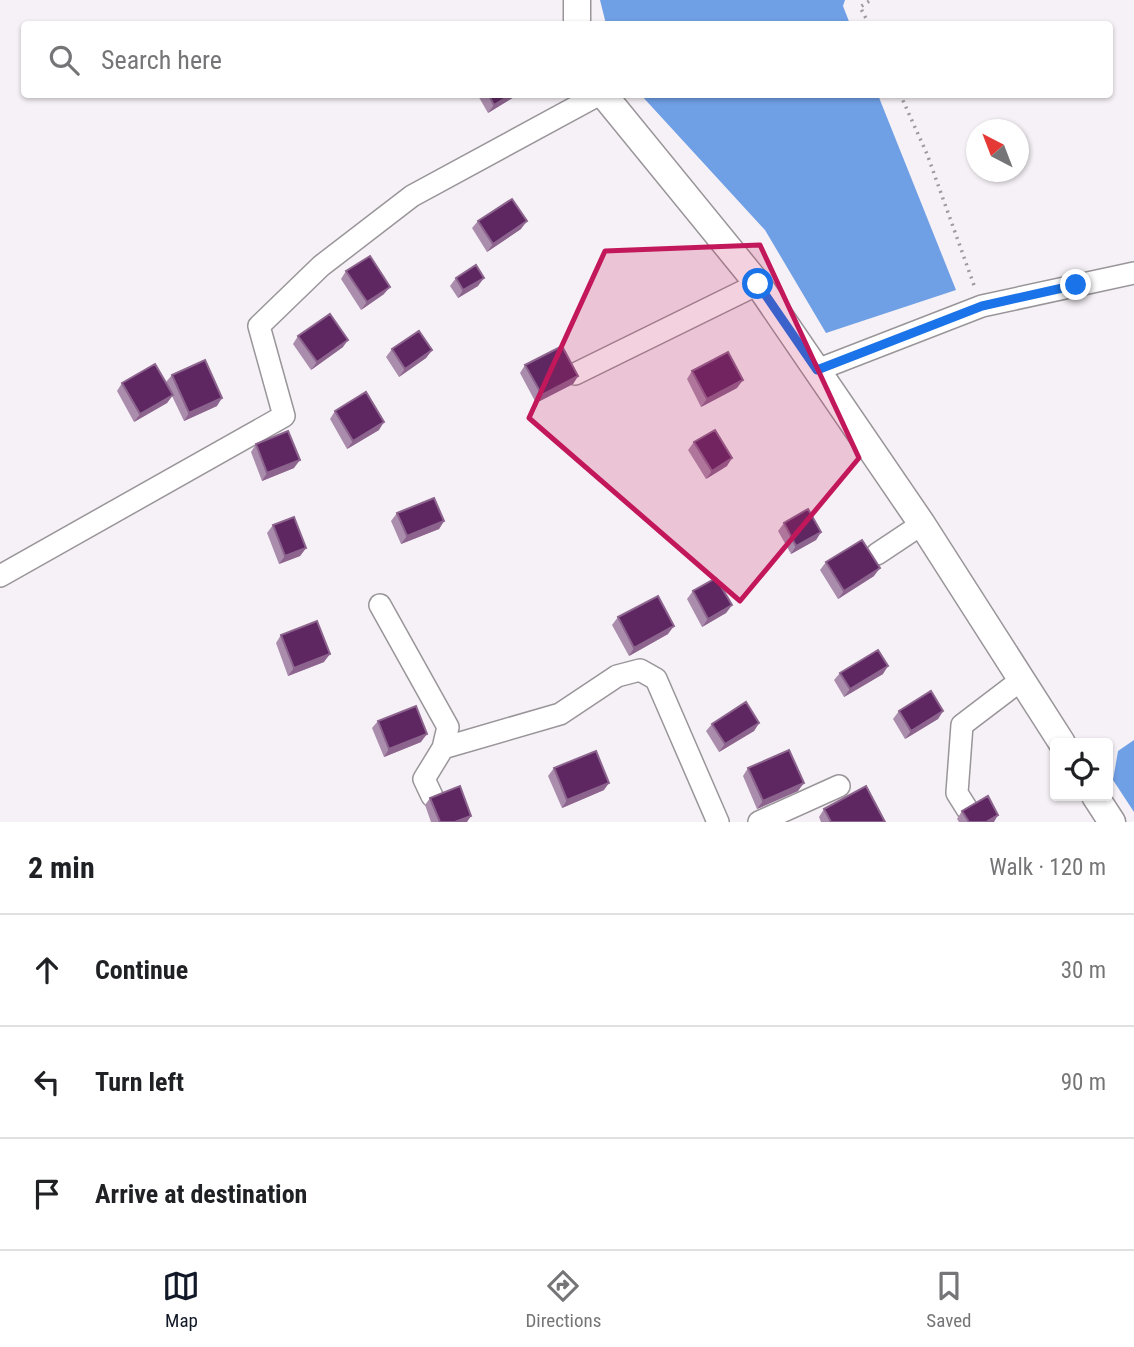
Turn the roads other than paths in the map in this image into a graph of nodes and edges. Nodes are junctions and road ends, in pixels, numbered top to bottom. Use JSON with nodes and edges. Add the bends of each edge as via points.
{"nodes":[{"id":1,"x":578,"y":0,"type":"edge"},
{"id":2,"x":577,"y":21,"type":"edge"},
{"id":3,"x":595,"y":98,"type":"edge"},
{"id":4,"x":605,"y":98,"type":"edge"},
{"id":5,"x":1134,"y":273,"type":"edge"},
{"id":6,"x":758,"y":284,"type":"junction"},
{"id":7,"x":817,"y":370,"type":"junction"},
{"id":8,"x":575,"y":374,"type":"edge"},
{"id":9,"x":922,"y":524,"type":"junction"},
{"id":10,"x":877,"y":554,"type":"dead end"},
{"id":11,"x":0,"y":576,"type":"edge"},
{"id":12,"x":380,"y":605,"type":"dead end"},
{"id":13,"x":1021,"y":680,"type":"junction"},
{"id":14,"x":1059,"y":738,"type":"edge"},
{"id":15,"x":443,"y":748,"type":"junction"},
{"id":16,"x":839,"y":786,"type":"dead end"},
{"id":17,"x":432,"y":796,"type":"edge"},
{"id":18,"x":1098,"y":801,"type":"edge"},
{"id":19,"x":967,"y":809,"type":"edge"},
{"id":20,"x":718,"y":822,"type":"edge"},
{"id":21,"x":759,"y":822,"type":"edge"},
{"id":22,"x":1112,"y":822,"type":"edge"}],
"edges":[{"from":1,"to":2,"type":"street"},
{"from":3,"to":11,"type":"street","via":[[412,196],[321,266],[259,326],[284,416]]},
{"from":4,"to":6,"type":"street"},
{"from":5,"to":7,"type":"street","via":[[982,306]]},
{"from":6,"to":7,"type":"street"},
{"from":6,"to":8,"type":"street"},
{"from":7,"to":9,"type":"street"},
{"from":9,"to":10,"type":"street"},
{"from":9,"to":13,"type":"street"},
{"from":12,"to":15,"type":"street","via":[[448,727]]},
{"from":13,"to":14,"type":"street"},
{"from":13,"to":19,"type":"street","via":[[962,725],[957,793]]},
{"from":15,"to":17,"type":"street","via":[[424,779]]},
{"from":15,"to":20,"type":"street","via":[[560,714],[617,676],[640,670],[656,679]]},
{"from":16,"to":21,"type":"street"},
{"from":18,"to":22,"type":"street"}]}
